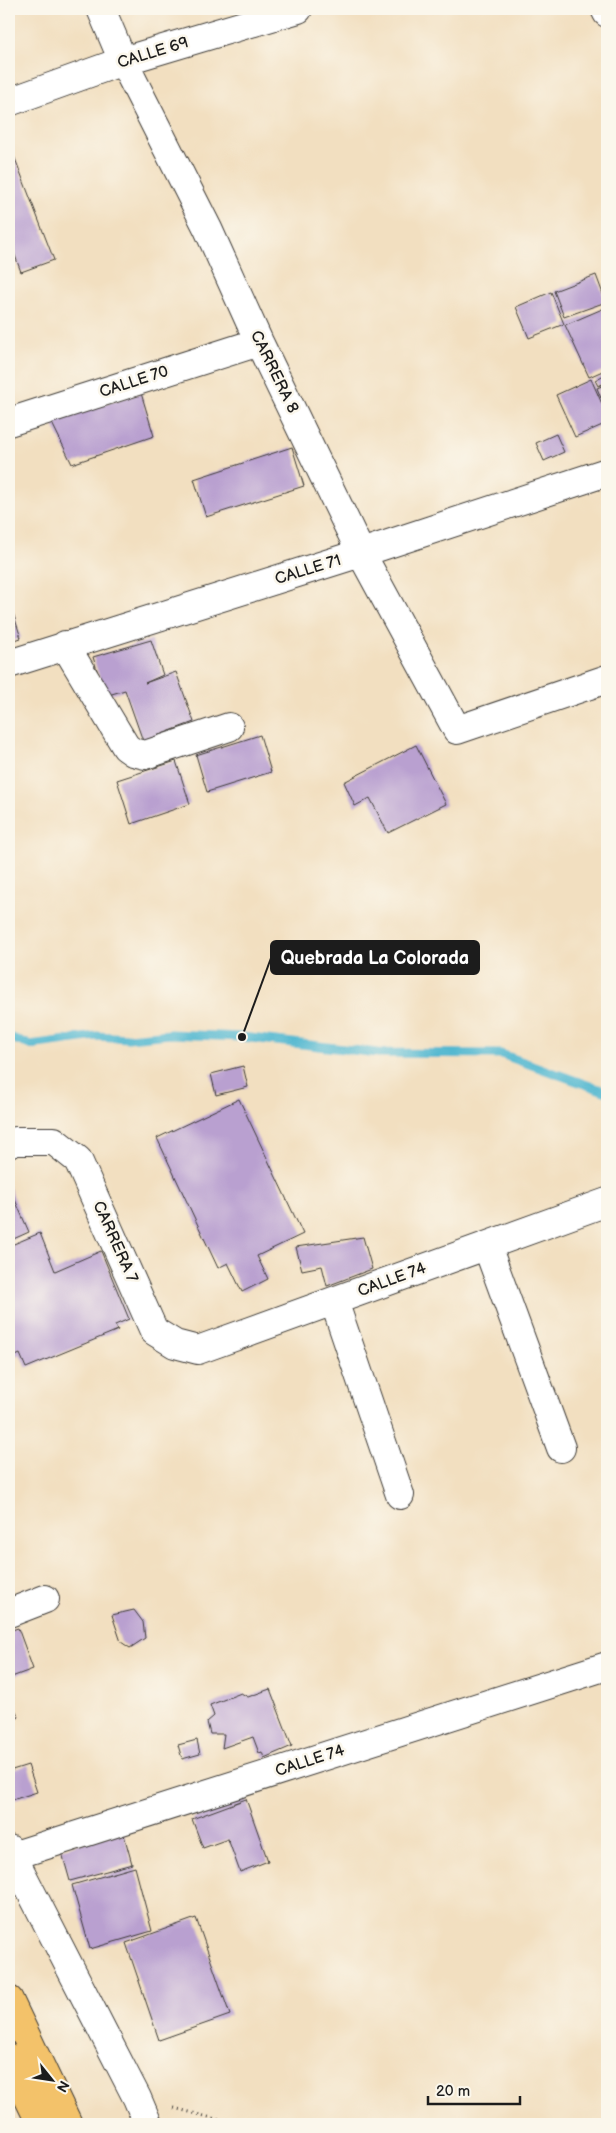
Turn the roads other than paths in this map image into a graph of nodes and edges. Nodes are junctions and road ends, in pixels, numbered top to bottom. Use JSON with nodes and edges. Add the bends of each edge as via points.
{"nodes":[{"id":1,"x":102,"y":9,"type":"edge"},
{"id":2,"x":298,"y":9,"type":"edge"},
{"id":3,"x":605,"y":9,"type":"edge"},
{"id":4,"x":607,"y":13,"type":"edge"},
{"id":5,"x":123,"y":61,"type":"junction"},
{"id":6,"x":9,"y":102,"type":"edge"},
{"id":7,"x":259,"y":342,"type":"junction"},
{"id":8,"x":9,"y":422,"type":"edge"},
{"id":9,"x":607,"y":472,"type":"edge"},
{"id":10,"x":361,"y":553,"type":"junction"},
{"id":11,"x":65,"y":645,"type":"junction"},
{"id":12,"x":9,"y":664,"type":"edge"},
{"id":13,"x":607,"y":679,"type":"edge"},
{"id":14,"x":229,"y":727,"type":"dead end"},
{"id":15,"x":9,"y":1144,"type":"edge"},
{"id":16,"x":607,"y":1202,"type":"edge"},
{"id":17,"x":487,"y":1246,"type":"junction"},
{"id":18,"x":334,"y":1301,"type":"junction"},
{"id":19,"x":175,"y":1344,"type":"joint"},
{"id":20,"x":561,"y":1448,"type":"dead end"},
{"id":21,"x":400,"y":1495,"type":"dead end"},
{"id":22,"x":45,"y":1599,"type":"dead end"},
{"id":23,"x":9,"y":1613,"type":"edge"},
{"id":24,"x":607,"y":1666,"type":"edge"},
{"id":25,"x":10,"y":1853,"type":"edge"},
{"id":26,"x":9,"y":2000,"type":"edge"},
{"id":27,"x":9,"y":2058,"type":"edge"},
{"id":28,"x":41,"y":2124,"type":"edge"},
{"id":29,"x":68,"y":2124,"type":"edge"},
{"id":30,"x":148,"y":2124,"type":"edge"}],
"edges":[{"from":1,"to":5,"type":"street","name":"CARRERA 8"},
{"from":2,"to":5,"type":"street","name":"CALLE 69"},
{"from":3,"to":4,"type":"street"},
{"from":5,"to":6,"type":"street","name":"CALLE 69"},
{"from":5,"to":7,"type":"street","name":"CARRERA 8","via":[[208,229]]},
{"from":7,"to":8,"type":"street","name":"CALLE 70"},
{"from":7,"to":10,"type":"street","name":"CARRERA 8"},
{"from":9,"to":10,"type":"street","name":"CALLE 71"},
{"from":10,"to":11,"type":"street","name":"CALLE 71"},
{"from":10,"to":13,"type":"street","name":"CARRERA 8","via":[[457,730]]},
{"from":11,"to":12,"type":"street","name":"CALLE 71"},
{"from":11,"to":14,"type":"street","via":[[126,747],[133,752],[145,755]]},
{"from":15,"to":19,"type":"street","name":"CARRERA 7","via":[[16,1141],[54,1141],[78,1160],[154,1331]]},
{"from":16,"to":17,"type":"street","name":"CALLE 74"},
{"from":17,"to":18,"type":"street","name":"CALLE 74"},
{"from":17,"to":20,"type":"street"},
{"from":18,"to":19,"type":"street","name":"CALLE 74","via":[[198,1350]]},
{"from":18,"to":21,"type":"street"},
{"from":22,"to":23,"type":"street"},
{"from":24,"to":25,"type":"street","name":"CALLE 74"},
{"from":25,"to":30,"type":"street"},
{"from":26,"to":29,"type":"main road"},
{"from":27,"to":28,"type":"main road"}]}
